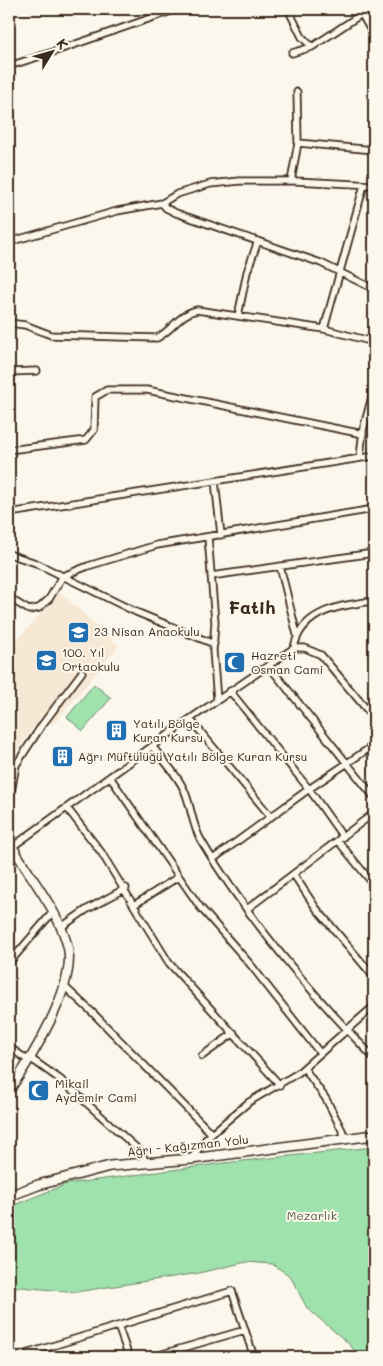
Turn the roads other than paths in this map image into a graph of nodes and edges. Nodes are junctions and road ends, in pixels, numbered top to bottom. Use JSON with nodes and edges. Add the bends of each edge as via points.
{"nodes":[{"id":1,"x":177,"y":9,"type":"edge"},
{"id":2,"x":288,"y":9,"type":"edge"},
{"id":3,"x":369,"y":9,"type":"edge"},
{"id":4,"x":362,"y":13,"type":"junction"},
{"id":5,"x":374,"y":36,"type":"edge"},
{"id":6,"x":312,"y":47,"type":"junction"},
{"id":7,"x":292,"y":53,"type":"dead end"},
{"id":8,"x":9,"y":66,"type":"edge"},
{"id":9,"x":297,"y":92,"type":"dead end"},
{"id":10,"x":298,"y":143,"type":"junction"},
{"id":11,"x":374,"y":150,"type":"edge"},
{"id":12,"x":292,"y":181,"type":"junction"},
{"id":13,"x":364,"y":184,"type":"junction"},
{"id":14,"x":374,"y":185,"type":"edge"},
{"id":15,"x":162,"y":203,"type":"junction"},
{"id":16,"x":258,"y":241,"type":"junction"},
{"id":17,"x":9,"y":242,"type":"edge"},
{"id":18,"x":340,"y":272,"type":"junction"},
{"id":19,"x":374,"y":289,"type":"edge"},
{"id":20,"x":238,"y":316,"type":"junction"},
{"id":21,"x":9,"y":323,"type":"edge"},
{"id":22,"x":324,"y":329,"type":"junction"},
{"id":23,"x":374,"y":342,"type":"edge"},
{"id":24,"x":37,"y":371,"type":"dead end"},
{"id":25,"x":9,"y":372,"type":"edge"},
{"id":26,"x":374,"y":388,"type":"edge"},
{"id":27,"x":363,"y":434,"type":"junction"},
{"id":28,"x":9,"y":450,"type":"edge"},
{"id":29,"x":360,"y":456,"type":"junction"},
{"id":30,"x":374,"y":456,"type":"edge"},
{"id":31,"x":215,"y":481,"type":"junction"},
{"id":32,"x":374,"y":509,"type":"edge"},
{"id":33,"x":9,"y":512,"type":"edge"},
{"id":34,"x":221,"y":535,"type":"junction"},
{"id":35,"x":208,"y":537,"type":"junction"},
{"id":36,"x":374,"y":553,"type":"edge"},
{"id":37,"x":9,"y":554,"type":"edge"},
{"id":38,"x":280,"y":566,"type":"junction"},
{"id":39,"x":63,"y":576,"type":"junction"},
{"id":40,"x":211,"y":576,"type":"junction"},
{"id":41,"x":9,"y":598,"type":"edge"},
{"id":42,"x":374,"y":601,"type":"edge"},
{"id":43,"x":297,"y":635,"type":"junction"},
{"id":44,"x":214,"y":644,"type":"junction"},
{"id":45,"x":294,"y":648,"type":"junction"},
{"id":46,"x":269,"y":666,"type":"junction"},
{"id":47,"x":82,"y":672,"type":"dead end"},
{"id":48,"x":230,"y":691,"type":"junction"},
{"id":49,"x":217,"y":700,"type":"junction"},
{"id":50,"x":374,"y":718,"type":"edge"},
{"id":51,"x":190,"y":719,"type":"junction"},
{"id":52,"x":374,"y":745,"type":"edge"},
{"id":53,"x":152,"y":746,"type":"junction"},
{"id":54,"x":347,"y":763,"type":"junction"},
{"id":55,"x":110,"y":777,"type":"junction"},
{"id":56,"x":308,"y":788,"type":"junction"},
{"id":57,"x":374,"y":796,"type":"edge"},
{"id":58,"x":9,"y":804,"type":"edge"},
{"id":59,"x":66,"y":808,"type":"junction"},
{"id":60,"x":374,"y":813,"type":"edge"},
{"id":61,"x":271,"y":817,"type":"junction"},
{"id":62,"x":340,"y":839,"type":"junction"},
{"id":63,"x":10,"y":844,"type":"edge"},
{"id":64,"x":13,"y":855,"type":"edge"},
{"id":65,"x":213,"y":859,"type":"junction"},
{"id":66,"x":294,"y":875,"type":"junction"},
{"id":67,"x":178,"y":877,"type":"junction"},
{"id":68,"x":374,"y":884,"type":"edge"},
{"id":69,"x":126,"y":888,"type":"junction"},
{"id":70,"x":134,"y":905,"type":"junction"},
{"id":71,"x":248,"y":909,"type":"junction"},
{"id":72,"x":52,"y":913,"type":"junction"},
{"id":73,"x":60,"y":928,"type":"junction"},
{"id":74,"x":9,"y":963,"type":"edge"},
{"id":75,"x":374,"y":976,"type":"edge"},
{"id":76,"x":65,"y":987,"type":"junction"},
{"id":77,"x":374,"y":1006,"type":"edge"},
{"id":78,"x":347,"y":1030,"type":"junction"},
{"id":79,"x":234,"y":1033,"type":"junction"},
{"id":80,"x":9,"y":1047,"type":"edge"},
{"id":81,"x":320,"y":1054,"type":"junction"},
{"id":82,"x":202,"y":1056,"type":"dead end"},
{"id":83,"x":374,"y":1058,"type":"edge"},
{"id":84,"x":30,"y":1060,"type":"junction"},
{"id":85,"x":304,"y":1068,"type":"junction"},
{"id":86,"x":280,"y":1084,"type":"junction"},
{"id":87,"x":9,"y":1091,"type":"edge"},
{"id":88,"x":212,"y":1134,"type":"junction"},
{"id":89,"x":374,"y":1135,"type":"edge"},
{"id":90,"x":346,"y":1138,"type":"junction"},
{"id":91,"x":191,"y":1159,"type":"junction"},
{"id":92,"x":146,"y":1163,"type":"junction"},
{"id":93,"x":9,"y":1196,"type":"edge"},
{"id":94,"x":118,"y":1326,"type":"junction"},
{"id":95,"x":245,"y":1330,"type":"junction"},
{"id":96,"x":39,"y":1350,"type":"junction"},
{"id":97,"x":16,"y":1357,"type":"edge"},
{"id":98,"x":41,"y":1357,"type":"edge"},
{"id":99,"x":129,"y":1357,"type":"edge"},
{"id":100,"x":152,"y":1357,"type":"edge"},
{"id":101,"x":254,"y":1357,"type":"edge"}],
"edges":[{"from":1,"to":8,"type":"street"},
{"from":2,"to":6,"type":"street","via":[[302,37]]},
{"from":3,"to":4,"type":"street"},
{"from":4,"to":5,"type":"street"},
{"from":4,"to":6,"type":"street"},
{"from":6,"to":7,"type":"street"},
{"from":9,"to":10,"type":"street"},
{"from":10,"to":11,"type":"street"},
{"from":10,"to":12,"type":"street"},
{"from":12,"to":13,"type":"street"},
{"from":12,"to":15,"type":"street","via":[[210,184],[177,194]]},
{"from":13,"to":14,"type":"street"},
{"from":13,"to":18,"type":"street"},
{"from":15,"to":16,"type":"street","via":[[176,213]]},
{"from":15,"to":17,"type":"street","via":[[117,211]]},
{"from":16,"to":18,"type":"street"},
{"from":16,"to":20,"type":"street","via":[[247,272]]},
{"from":18,"to":19,"type":"street"},
{"from":18,"to":22,"type":"street"},
{"from":20,"to":21,"type":"street","via":[[191,311],[157,338],[51,335],[26,325]]},
{"from":20,"to":22,"type":"street"},
{"from":22,"to":23,"type":"street"},
{"from":24,"to":25,"type":"street"},
{"from":26,"to":27,"type":"street"},
{"from":27,"to":28,"type":"street","via":[[176,395],[118,388],[95,397],[94,430],[86,440]]},
{"from":27,"to":29,"type":"street"},
{"from":29,"to":30,"type":"street"},
{"from":29,"to":31,"type":"street"},
{"from":31,"to":33,"type":"street"},
{"from":31,"to":34,"type":"street"},
{"from":32,"to":34,"type":"street"},
{"from":34,"to":35,"type":"street"},
{"from":35,"to":39,"type":"street","via":[[157,546]]},
{"from":35,"to":40,"type":"street"},
{"from":36,"to":38,"type":"street"},
{"from":37,"to":39,"type":"street"},
{"from":38,"to":40,"type":"street"},
{"from":38,"to":43,"type":"street"},
{"from":39,"to":41,"type":"street","via":[[49,599],[38,608],[29,610]]},
{"from":39,"to":44,"type":"street","via":[[136,612]]},
{"from":40,"to":44,"type":"street"},
{"from":42,"to":43,"type":"street","via":[[327,609]]},
{"from":43,"to":45,"type":"street"},
{"from":44,"to":49,"type":"street"},
{"from":45,"to":46,"type":"street"},
{"from":45,"to":50,"type":"street","via":[[314,650],[321,655]]},
{"from":46,"to":48,"type":"street"},
{"from":46,"to":54,"type":"street"},
{"from":47,"to":58,"type":"street","via":[[16,765]]},
{"from":48,"to":49,"type":"street"},
{"from":48,"to":56,"type":"street"},
{"from":49,"to":51,"type":"street"},
{"from":51,"to":53,"type":"street"},
{"from":51,"to":61,"type":"street"},
{"from":52,"to":54,"type":"street"},
{"from":53,"to":55,"type":"street"},
{"from":53,"to":65,"type":"street","via":[[179,780],[187,796],[192,822]]},
{"from":54,"to":56,"type":"street"},
{"from":54,"to":57,"type":"street"},
{"from":55,"to":59,"type":"street"},
{"from":55,"to":67,"type":"street"},
{"from":56,"to":61,"type":"street"},
{"from":56,"to":62,"type":"street"},
{"from":59,"to":63,"type":"street"},
{"from":59,"to":69,"type":"street"},
{"from":60,"to":62,"type":"street"},
{"from":61,"to":65,"type":"street"},
{"from":62,"to":66,"type":"street"},
{"from":62,"to":68,"type":"street"},
{"from":63,"to":64,"type":"street"},
{"from":64,"to":72,"type":"street"},
{"from":65,"to":71,"type":"street"},
{"from":66,"to":71,"type":"street"},
{"from":66,"to":75,"type":"street","via":[[316,908]]},
{"from":67,"to":70,"type":"street"},
{"from":67,"to":81,"type":"street"},
{"from":69,"to":70,"type":"street"},
{"from":69,"to":73,"type":"street"},
{"from":70,"to":79,"type":"street","via":[[169,963]]},
{"from":71,"to":78,"type":"street","via":[[295,972]]},
{"from":72,"to":73,"type":"street"},
{"from":72,"to":74,"type":"street"},
{"from":73,"to":76,"type":"street","via":[[68,948],[70,968]]},
{"from":76,"to":84,"type":"street"},
{"from":76,"to":88,"type":"street"},
{"from":77,"to":78,"type":"street"},
{"from":78,"to":81,"type":"street"},
{"from":78,"to":83,"type":"street"},
{"from":79,"to":82,"type":"street"},
{"from":79,"to":86,"type":"street"},
{"from":80,"to":84,"type":"street"},
{"from":81,"to":85,"type":"street"},
{"from":84,"to":87,"type":"street"},
{"from":84,"to":92,"type":"street","via":[[62,1080],[141,1152]]},
{"from":85,"to":86,"type":"street"},
{"from":85,"to":90,"type":"street","via":[[326,1099]]},
{"from":86,"to":88,"type":"street","via":[[249,1102]]},
{"from":88,"to":91,"type":"street"},
{"from":89,"to":90,"type":"main road","name":"Ağrı - Kağızman Yolu"},
{"from":90,"to":91,"type":"main road","name":"Ağrı - Kağızman Yolu"},
{"from":91,"to":92,"type":"main road","name":"Ağrı - Kağızman Yolu"},
{"from":92,"to":93,"type":"main road","name":"Ağrı - Kağızman Yolu","via":[[110,1166]]},
{"from":94,"to":95,"type":"street","via":[[232,1291]]},
{"from":94,"to":96,"type":"street"},
{"from":94,"to":99,"type":"street"},
{"from":95,"to":100,"type":"street"},
{"from":95,"to":101,"type":"street"},
{"from":96,"to":97,"type":"street"},
{"from":96,"to":98,"type":"street"}]}
